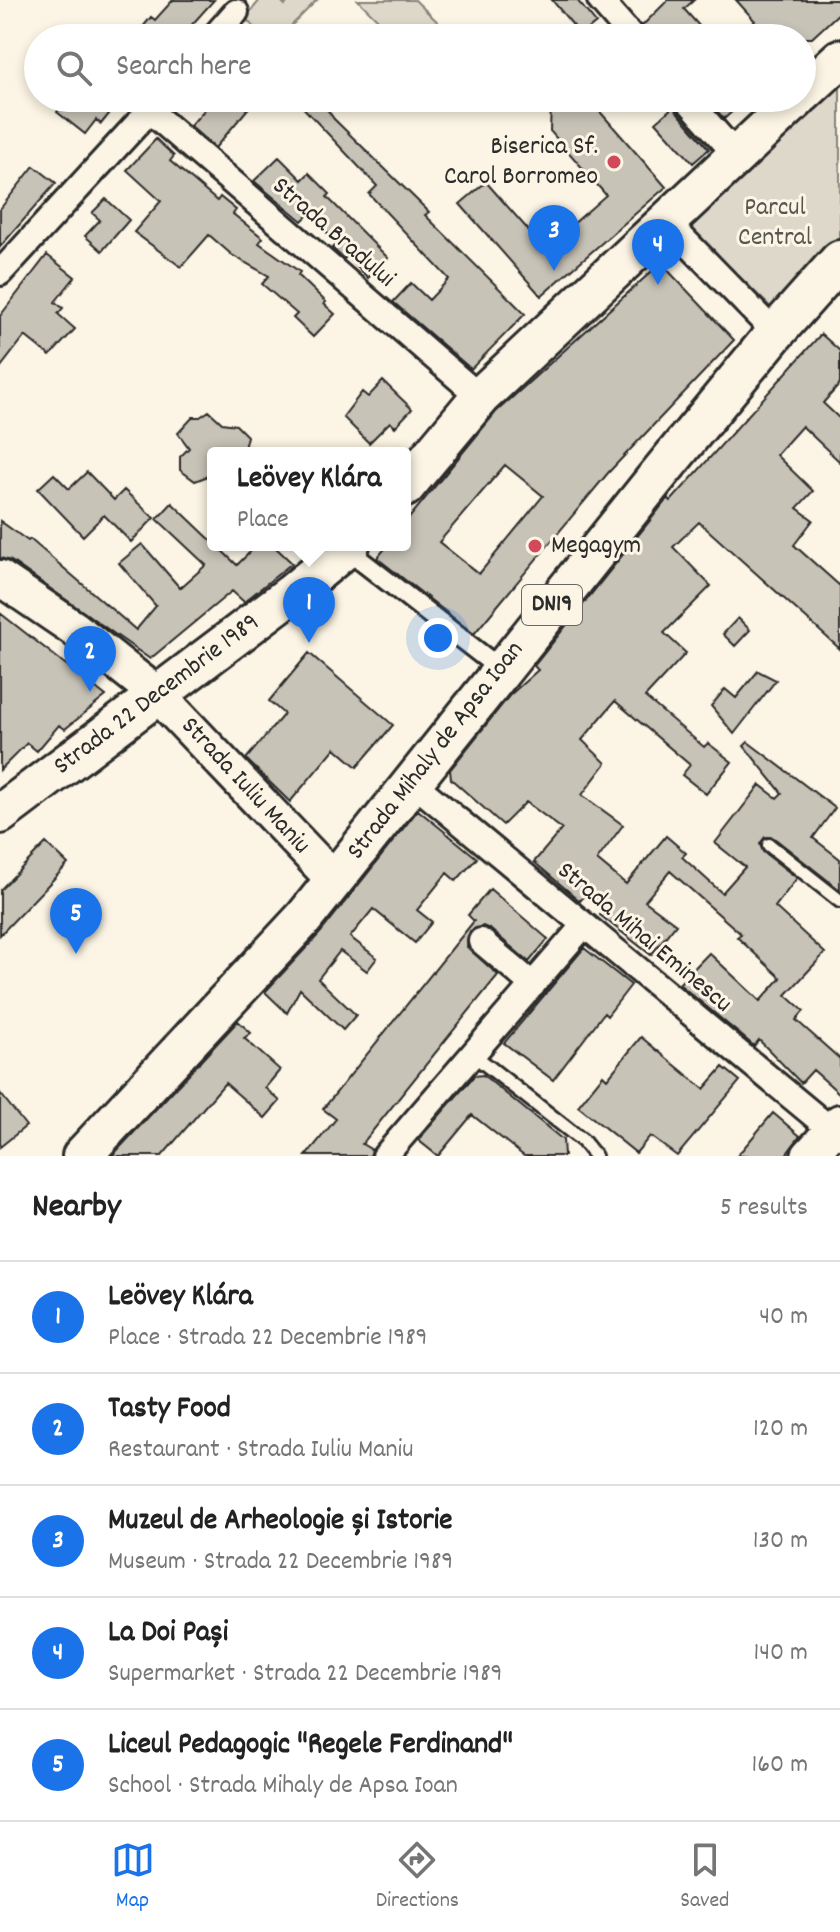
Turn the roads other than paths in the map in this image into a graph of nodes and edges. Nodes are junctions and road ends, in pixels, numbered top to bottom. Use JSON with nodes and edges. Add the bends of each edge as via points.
{"nodes":[{"id":1,"x":600,"y":0,"type":"edge"},
{"id":2,"x":236,"y":12,"type":"dead end"},
{"id":3,"x":225,"y":24,"type":"edge"},
{"id":4,"x":621,"y":24,"type":"edge"},
{"id":5,"x":840,"y":59,"type":"edge"},
{"id":6,"x":816,"y":81,"type":"edge"},
{"id":7,"x":148,"y":112,"type":"edge"},
{"id":8,"x":164,"y":112,"type":"edge"},
{"id":9,"x":698,"y":112,"type":"edge"},
{"id":10,"x":783,"y":112,"type":"edge"},
{"id":11,"x":737,"y":156,"type":"junction"},
{"id":12,"x":667,"y":222,"type":"junction"},
{"id":13,"x":840,"y":260,"type":"edge"},
{"id":14,"x":0,"y":273,"type":"edge"},
{"id":15,"x":775,"y":333,"type":"junction"},
{"id":16,"x":480,"y":397,"type":"junction"},
{"id":17,"x":411,"y":480,"type":"edge"},
{"id":18,"x":343,"y":551,"type":"edge"},
{"id":19,"x":353,"y":551,"type":"edge"},
{"id":20,"x":0,"y":578,"type":"edge"},
{"id":21,"x":500,"y":669,"type":"junction"},
{"id":22,"x":158,"y":695,"type":"junction"},
{"id":23,"x":412,"y":782,"type":"junction"},
{"id":24,"x":0,"y":814,"type":"edge"},
{"id":25,"x":769,"y":845,"type":"dead end"},
{"id":26,"x":335,"y":881,"type":"junction"},
{"id":27,"x":840,"y":901,"type":"edge"},
{"id":28,"x":584,"y":925,"type":"junction"},
{"id":29,"x":481,"y":941,"type":"dead end"},
{"id":30,"x":533,"y":985,"type":"junction"},
{"id":31,"x":471,"y":1053,"type":"junction"},
{"id":32,"x":838,"y":1130,"type":"edge"},
{"id":33,"x":82,"y":1156,"type":"edge"},
{"id":34,"x":385,"y":1156,"type":"edge"},
{"id":35,"x":595,"y":1156,"type":"edge"},
{"id":36,"x":809,"y":1156,"type":"edge"}],
"edges":[{"from":1,"to":4,"type":"street"},
{"from":2,"to":3,"type":"street"},
{"from":5,"to":6,"type":"main road"},
{"from":7,"to":14,"type":"street","name":"Strada Bradului"},
{"from":8,"to":16,"type":"street","name":"Strada Bradului"},
{"from":9,"to":11,"type":"street"},
{"from":10,"to":11,"type":"main road"},
{"from":11,"to":12,"type":"main road"},
{"from":12,"to":15,"type":"street"},
{"from":12,"to":16,"type":"main road"},
{"from":13,"to":15,"type":"main road","number":"DN19"},
{"from":15,"to":21,"type":"main road","name":"Strada Mihaly de Apsa Ioan","number":"DN19"},
{"from":16,"to":17,"type":"main road"},
{"from":18,"to":22,"type":"main road","name":"Strada 22 Decembrie 1989"},
{"from":19,"to":21,"type":"street"},
{"from":20,"to":22,"type":"main road","name":"Strada Iuliu Maniu"},
{"from":21,"to":23,"type":"main road","name":"Strada Mihaly de Apsa Ioan","number":"DN19"},
{"from":22,"to":24,"type":"main road","name":"Strada 22 Decembrie 1989"},
{"from":22,"to":26,"type":"main road","name":"Strada Iuliu Maniu"},
{"from":23,"to":26,"type":"main road","name":"Strada Mihaly de Apsa Ioan","number":"DN19"},
{"from":23,"to":28,"type":"street","name":"Strada Mihai Eminescu"},
{"from":25,"to":27,"type":"lane"},
{"from":26,"to":33,"type":"main road","name":"Strada Mihaly de Apsa Ioan","number":"DN19","via":[[201,1033]]},
{"from":28,"to":30,"type":"street"},
{"from":28,"to":32,"type":"street","name":"Strada Mihai Eminescu"},
{"from":29,"to":30,"type":"street"},
{"from":30,"to":31,"type":"street"},
{"from":31,"to":34,"type":"street"},
{"from":31,"to":35,"type":"lane"},
{"from":32,"to":36,"type":"main road"}]}
